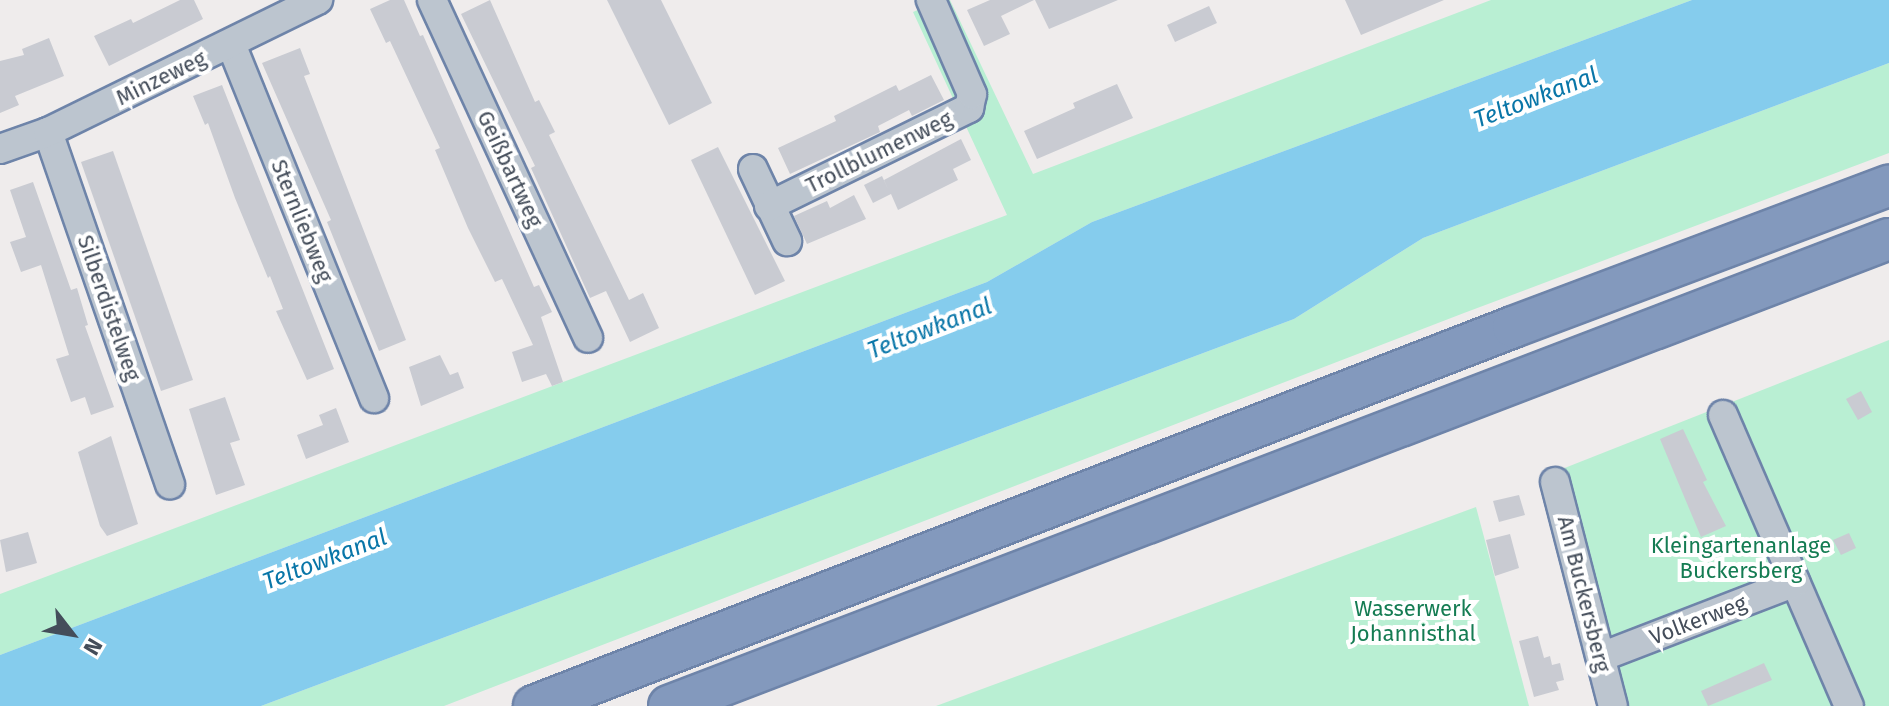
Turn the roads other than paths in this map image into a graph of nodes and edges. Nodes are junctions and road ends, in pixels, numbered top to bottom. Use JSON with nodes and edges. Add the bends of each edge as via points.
{"nodes":[{"id":1,"x":318,"y":0,"type":"edge"},
{"id":2,"x":432,"y":0,"type":"edge"},
{"id":3,"x":931,"y":0,"type":"edge"},
{"id":4,"x":231,"y":44,"type":"junction"},
{"id":5,"x":48,"y":132,"type":"junction"},
{"id":6,"x":0,"y":149,"type":"edge"},
{"id":7,"x":753,"y":169,"type":"dead end"},
{"id":8,"x":1889,"y":186,"type":"edge"},
{"id":9,"x":769,"y":206,"type":"junction"},
{"id":10,"x":1889,"y":239,"type":"edge"},
{"id":11,"x":787,"y":241,"type":"dead end"},
{"id":12,"x":588,"y":338,"type":"dead end"},
{"id":13,"x":374,"y":398,"type":"dead end"},
{"id":14,"x":1723,"y":415,"type":"dead end"},
{"id":15,"x":1555,"y":482,"type":"dead end"},
{"id":16,"x":170,"y":485,"type":"dead end"},
{"id":17,"x":1795,"y":582,"type":"junction"},
{"id":18,"x":1601,"y":657,"type":"junction"},
{"id":19,"x":534,"y":706,"type":"edge"},
{"id":20,"x":669,"y":706,"type":"edge"},
{"id":21,"x":1613,"y":706,"type":"edge"},
{"id":22,"x":1849,"y":706,"type":"edge"}],
"edges":[{"from":1,"to":4,"type":"street","name":"Minzeweg"},
{"from":2,"to":12,"type":"street","name":"Geißbartweg"},
{"from":3,"to":9,"type":"street","name":"Trollblumenweg","via":[[972,94],[969,108]]},
{"from":4,"to":5,"type":"street","name":"Minzeweg"},
{"from":4,"to":13,"type":"street","name":"Sternliebweg"},
{"from":5,"to":6,"type":"street","name":"Minzeweg"},
{"from":5,"to":16,"type":"street","name":"Silberdistelweg"},
{"from":7,"to":9,"type":"street"},
{"from":8,"to":19,"type":"highway"},
{"from":9,"to":11,"type":"street"},
{"from":10,"to":20,"type":"highway"},
{"from":14,"to":17,"type":"street"},
{"from":15,"to":18,"type":"street","name":"Am Buckersberg"},
{"from":17,"to":18,"type":"street","name":"Volkerweg"},
{"from":17,"to":22,"type":"street"},
{"from":18,"to":21,"type":"street","name":"Am Buckersberg"}]}
